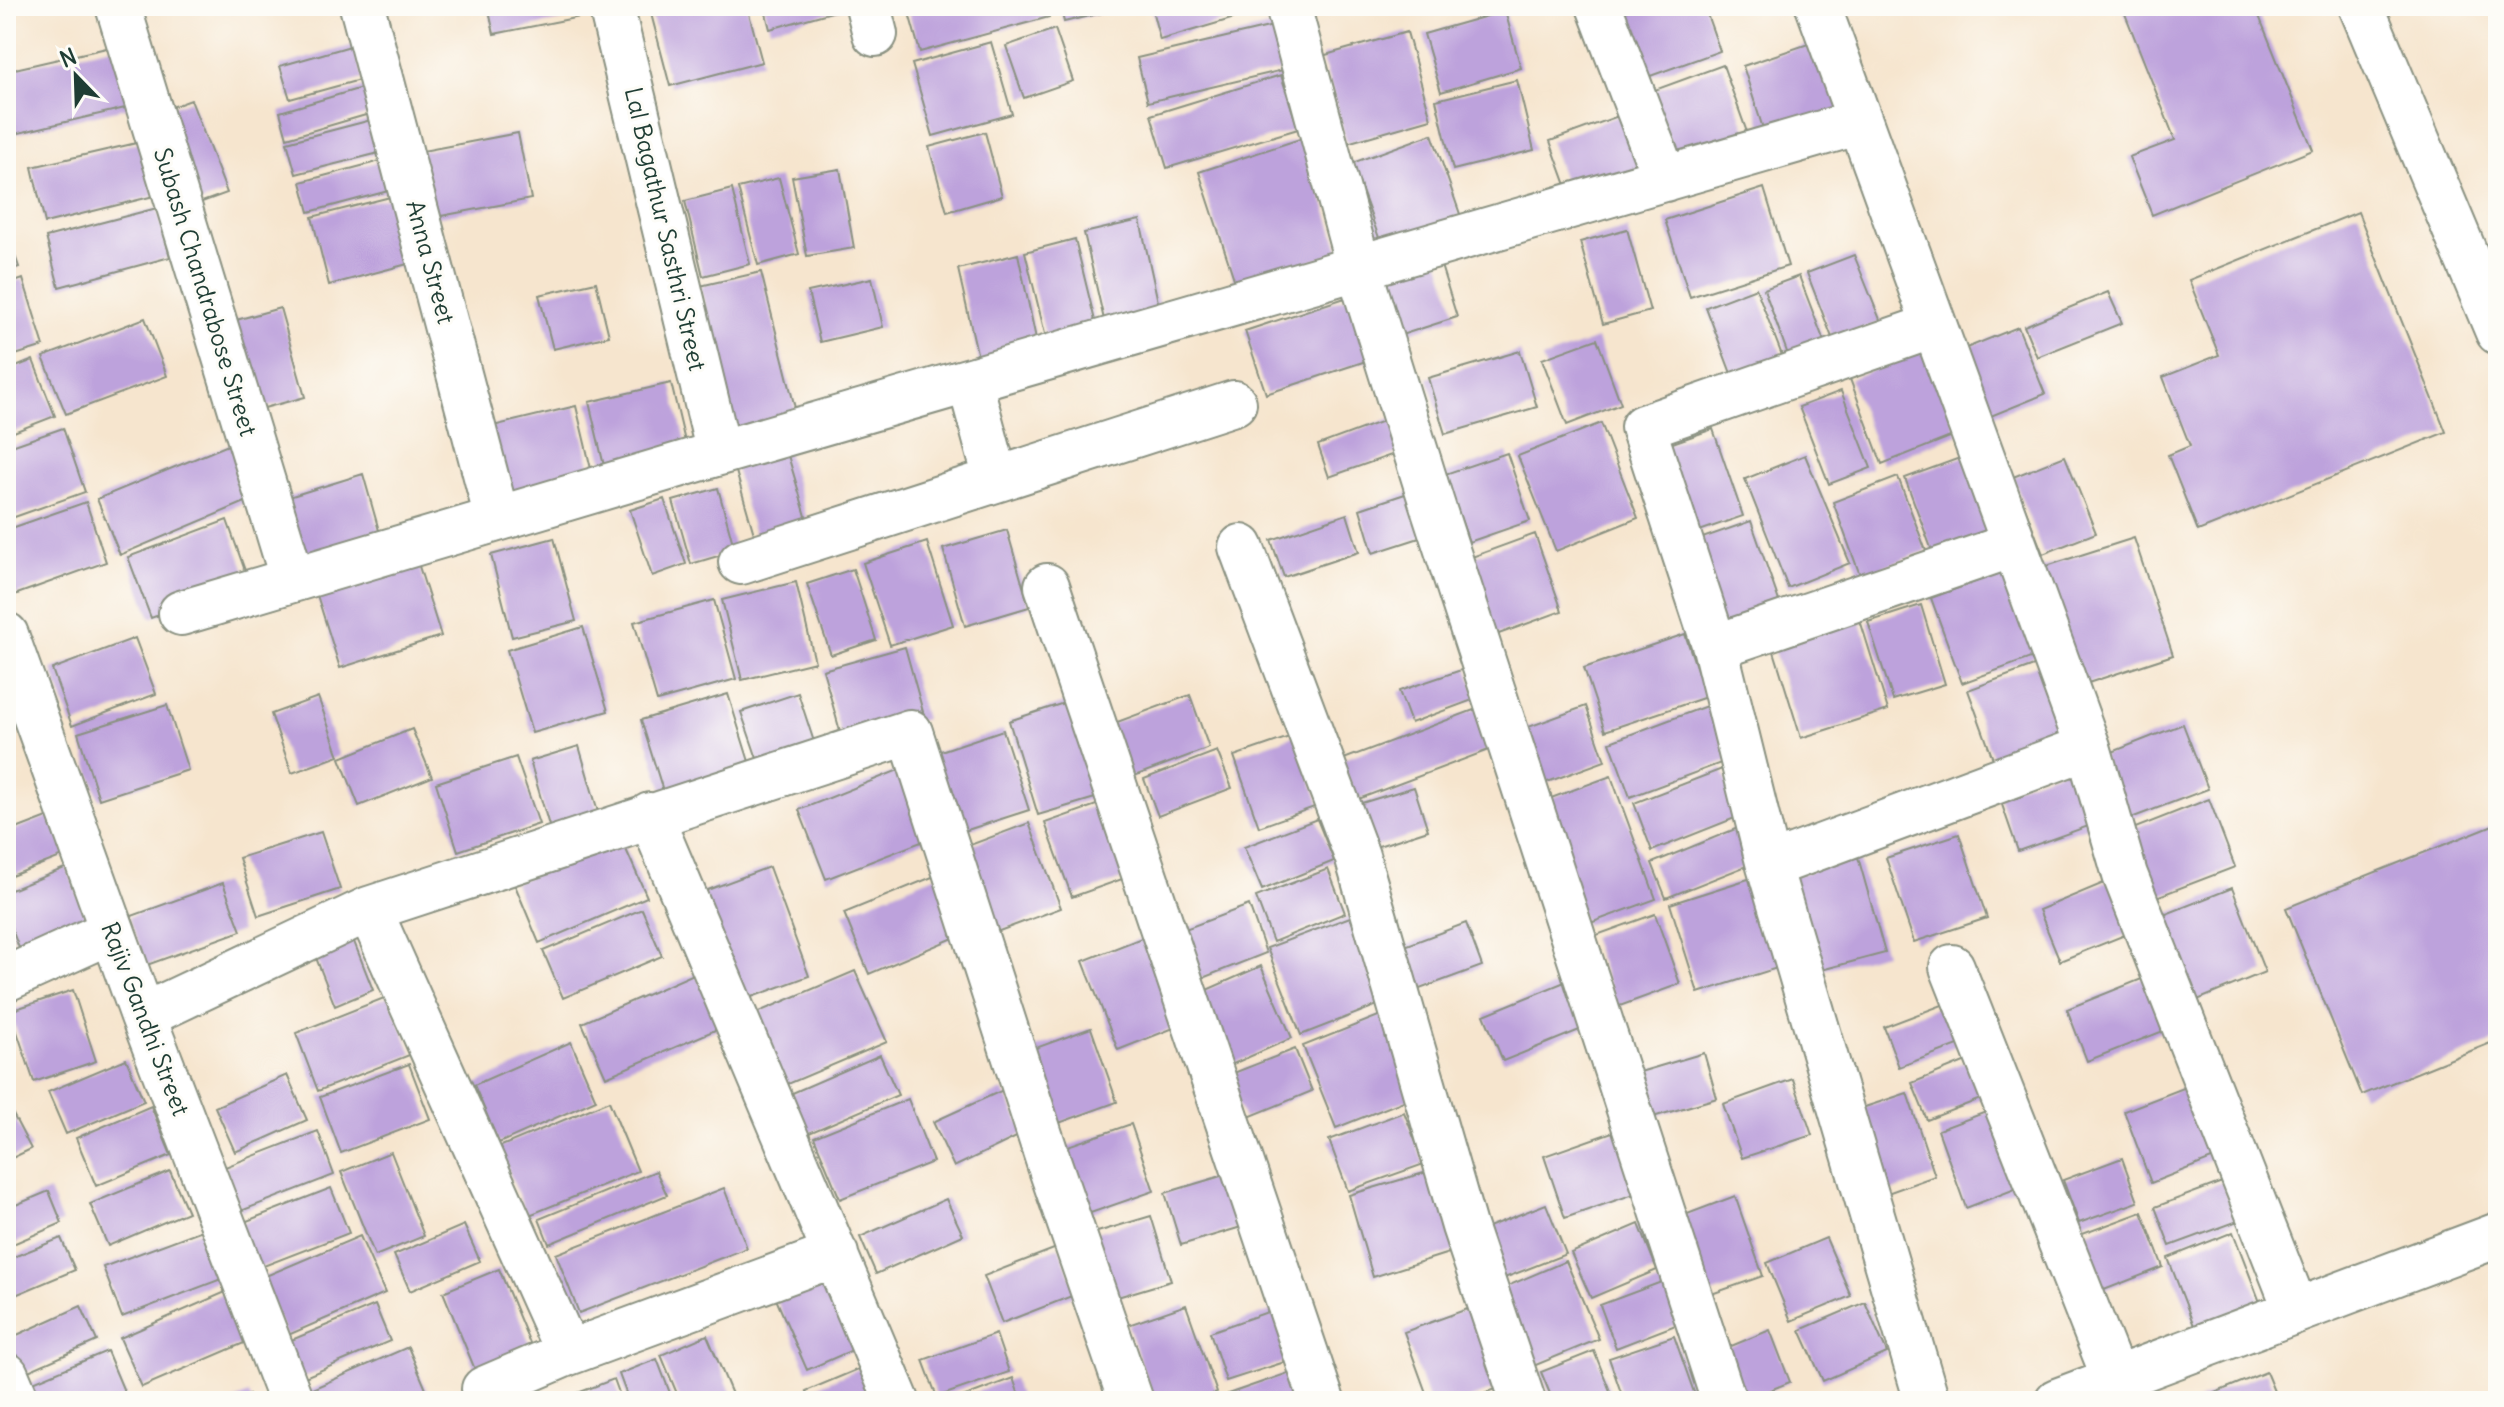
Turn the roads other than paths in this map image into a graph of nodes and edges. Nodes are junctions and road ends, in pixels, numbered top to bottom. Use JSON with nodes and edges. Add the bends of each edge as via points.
{"nodes":[{"id":1,"x":118,"y":6,"type":"edge"},
{"id":2,"x":362,"y":6,"type":"edge"},
{"id":3,"x":611,"y":6,"type":"edge"},
{"id":4,"x":1288,"y":6,"type":"edge"},
{"id":5,"x":1599,"y":6,"type":"edge"},
{"id":6,"x":1818,"y":6,"type":"edge"},
{"id":7,"x":2361,"y":6,"type":"edge"},
{"id":8,"x":1860,"y":122,"type":"junction"},
{"id":9,"x":1665,"y":179,"type":"junction"},
{"id":10,"x":1359,"y":269,"type":"junction"},
{"id":11,"x":1933,"y":326,"type":"junction"},
{"id":12,"x":2498,"y":332,"type":"edge"},
{"id":13,"x":970,"y":383,"type":"junction"},
{"id":14,"x":1234,"y":403,"type":"dead end"},
{"id":15,"x":719,"y":453,"type":"junction"},
{"id":16,"x":996,"y":479,"type":"junction"},
{"id":17,"x":497,"y":518,"type":"junction"},
{"id":18,"x":2013,"y":545,"type":"junction"},
{"id":19,"x":1241,"y":547,"type":"dead end"},
{"id":20,"x":741,"y":562,"type":"dead end"},
{"id":21,"x":292,"y":577,"type":"junction"},
{"id":22,"x":1047,"y":586,"type":"dead end"},
{"id":23,"x":181,"y":613,"type":"dead end"},
{"id":24,"x":6,"y":635,"type":"edge"},
{"id":25,"x":1715,"y":647,"type":"junction"},
{"id":26,"x":2088,"y":747,"type":"junction"},
{"id":27,"x":650,"y":815,"type":"junction"},
{"id":28,"x":1769,"y":866,"type":"junction"},
{"id":29,"x":369,"y":909,"type":"junction"},
{"id":30,"x":112,"y":931,"type":"junction"},
{"id":31,"x":1952,"y":967,"type":"dead end"},
{"id":32,"x":6,"y":979,"type":"edge"},
{"id":33,"x":143,"y":1016,"type":"junction"},
{"id":34,"x":2498,"y":1235,"type":"edge"},
{"id":35,"x":836,"y":1254,"type":"junction"},
{"id":36,"x":2296,"y":1310,"type":"junction"},
{"id":37,"x":568,"y":1353,"type":"junction"},
{"id":38,"x":6,"y":1375,"type":"edge"},
{"id":39,"x":2115,"y":1380,"type":"junction"},
{"id":40,"x":484,"y":1389,"type":"dead end"},
{"id":41,"x":17,"y":1401,"type":"edge"},
{"id":42,"x":291,"y":1401,"type":"edge"},
{"id":43,"x":897,"y":1401,"type":"edge"},
{"id":44,"x":1131,"y":1401,"type":"edge"},
{"id":45,"x":1322,"y":1401,"type":"edge"},
{"id":46,"x":1523,"y":1401,"type":"edge"},
{"id":47,"x":1724,"y":1401,"type":"edge"},
{"id":48,"x":1927,"y":1401,"type":"edge"},
{"id":49,"x":2057,"y":1401,"type":"edge"}],
"edges":[{"from":1,"to":21,"type":"street","name":"Subash Chandrabose Street"},
{"from":2,"to":17,"type":"street","name":"Anna Street"},
{"from":3,"to":15,"type":"street","name":"Lal Bagathur Sasthri Street"},
{"from":4,"to":10,"type":"street"},
{"from":5,"to":9,"type":"street"},
{"from":6,"to":8,"type":"street"},
{"from":7,"to":12,"type":"street"},
{"from":8,"to":9,"type":"street"},
{"from":8,"to":11,"type":"street"},
{"from":9,"to":10,"type":"street"},
{"from":10,"to":13,"type":"street"},
{"from":10,"to":47,"type":"street"},
{"from":11,"to":18,"type":"street"},
{"from":11,"to":25,"type":"street","via":[[1643,427]]},
{"from":13,"to":15,"type":"street"},
{"from":13,"to":16,"type":"street"},
{"from":14,"to":16,"type":"street"},
{"from":15,"to":17,"type":"street"},
{"from":16,"to":20,"type":"street"},
{"from":17,"to":21,"type":"street"},
{"from":18,"to":25,"type":"street"},
{"from":18,"to":26,"type":"street"},
{"from":19,"to":46,"type":"street","via":[[1357,856],[1464,1226]]},
{"from":21,"to":23,"type":"street"},
{"from":22,"to":45,"type":"street"},
{"from":24,"to":30,"type":"street","name":"Rajiv Gandhi Street"},
{"from":25,"to":28,"type":"street"},
{"from":26,"to":28,"type":"street"},
{"from":26,"to":36,"type":"street","via":[[2125,875]]},
{"from":27,"to":29,"type":"street"},
{"from":27,"to":35,"type":"street"},
{"from":27,"to":44,"type":"street","via":[[910,732]]},
{"from":28,"to":48,"type":"street"},
{"from":29,"to":33,"type":"street"},
{"from":29,"to":37,"type":"street"},
{"from":30,"to":32,"type":"street"},
{"from":30,"to":33,"type":"street","name":"Rajiv Gandhi Street"},
{"from":31,"to":39,"type":"street"},
{"from":33,"to":42,"type":"street","name":"Rajiv Gandhi Street"},
{"from":34,"to":36,"type":"street"},
{"from":35,"to":37,"type":"street"},
{"from":35,"to":43,"type":"street"},
{"from":36,"to":39,"type":"street"},
{"from":37,"to":40,"type":"street"},
{"from":38,"to":41,"type":"street"},
{"from":39,"to":49,"type":"street"}]}
